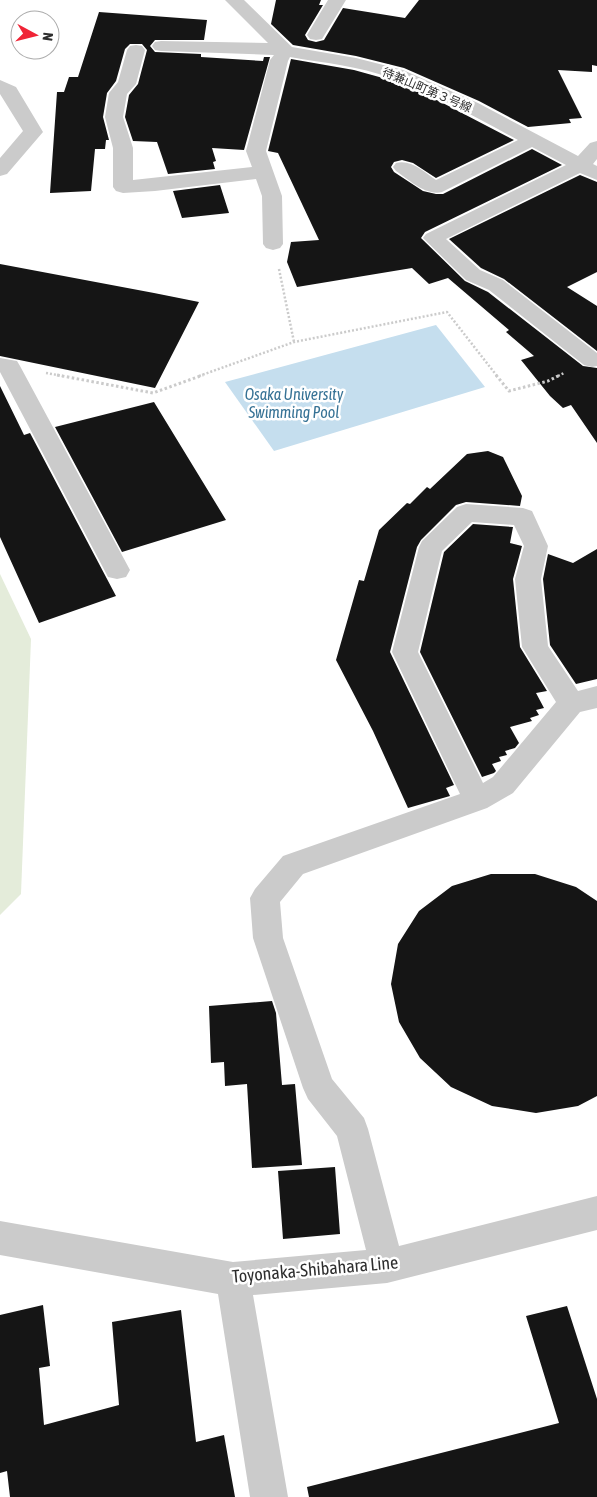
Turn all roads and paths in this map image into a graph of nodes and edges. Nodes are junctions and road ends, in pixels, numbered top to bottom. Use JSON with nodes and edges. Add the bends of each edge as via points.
{"nodes":[{"id":1,"x":234,"y":0,"type":"edge"},
{"id":2,"x":337,"y":0,"type":"edge"},
{"id":3,"x":316,"y":35,"type":"dead end"},
{"id":4,"x":161,"y":46,"type":"dead end"},
{"id":5,"x":136,"y":50,"type":"dead end"},
{"id":6,"x":286,"y":52,"type":"junction"},
{"id":7,"x":0,"y":86,"type":"edge"},
{"id":8,"x":532,"y":140,"type":"junction"},
{"id":9,"x":597,"y":147,"type":"edge"},
{"id":10,"x":4,"y":159,"type":"edge"},
{"id":11,"x":403,"y":168,"type":"dead end"},
{"id":12,"x":589,"y":170,"type":"edge"},
{"id":13,"x":263,"y":172,"type":"junction"},
{"id":14,"x":273,"y":244,"type":"joint"},
{"id":15,"x":294,"y":342,"type":"junction"},
{"id":16,"x":592,"y":360,"type":"joint"},
{"id":17,"x":5,"y":365,"type":"edge"},
{"id":18,"x":117,"y":570,"type":"dead end"},
{"id":19,"x":584,"y":700,"type":"edge"},
{"id":20,"x":477,"y":800,"type":"junction"},
{"id":21,"x":597,"y":1213,"type":"edge"},
{"id":22,"x":0,"y":1238,"type":"edge"},
{"id":23,"x":387,"y":1266,"type":"junction"},
{"id":24,"x":233,"y":1280,"type":"junction"},
{"id":25,"x":269,"y":1497,"type":"edge"}],
"edges":[{"from":1,"to":6,"type":"street"},
{"from":2,"to":3,"type":"street"},
{"from":4,"to":6,"type":"street","name":"待兼山町第３号線","via":[[266,48]]},
{"from":5,"to":13,"type":"street","via":[[127,84],[118,93],[114,117],[123,148],[124,187]]},
{"from":6,"to":8,"type":"street","name":"待兼山町第３号線","via":[[356,63],[397,74],[471,107]]},
{"from":6,"to":13,"type":"street","via":[[279,60],[256,151]]},
{"from":7,"to":10,"type":"street","via":[[9,91],[33,132]]},
{"from":8,"to":11,"type":"street","via":[[436,188]]},
{"from":8,"to":12,"type":"street","name":"待兼山町第３号線"},
{"from":9,"to":12,"type":"street"},
{"from":12,"to":16,"type":"street","via":[[433,238],[473,275],[496,285]]},
{"from":13,"to":14,"type":"street","via":[[272,196]]},
{"from":14,"to":15,"type":"path"},
{"from":15,"to":16,"type":"path","via":[[447,312],[509,391],[548,381]]},
{"from":15,"to":17,"type":"path","via":[[153,393]]},
{"from":17,"to":18,"type":"street"},
{"from":19,"to":20,"type":"street","via":[[502,785]]},
{"from":19,"to":20,"type":"street","via":[[535,647],[528,580],[536,546],[523,517],[466,513],[431,547],[405,652]]},
{"from":20,"to":23,"type":"street","via":[[293,865],[265,898],[268,938],[319,1088],[352,1130]]},
{"from":21,"to":23,"type":"street","name":"Toyonaka-Shibahara Line"},
{"from":22,"to":24,"type":"street","name":"Toyonaka-Shibahara Line"},
{"from":23,"to":24,"type":"street","name":"Toyonaka-Shibahara Line"},
{"from":24,"to":25,"type":"street"}]}
